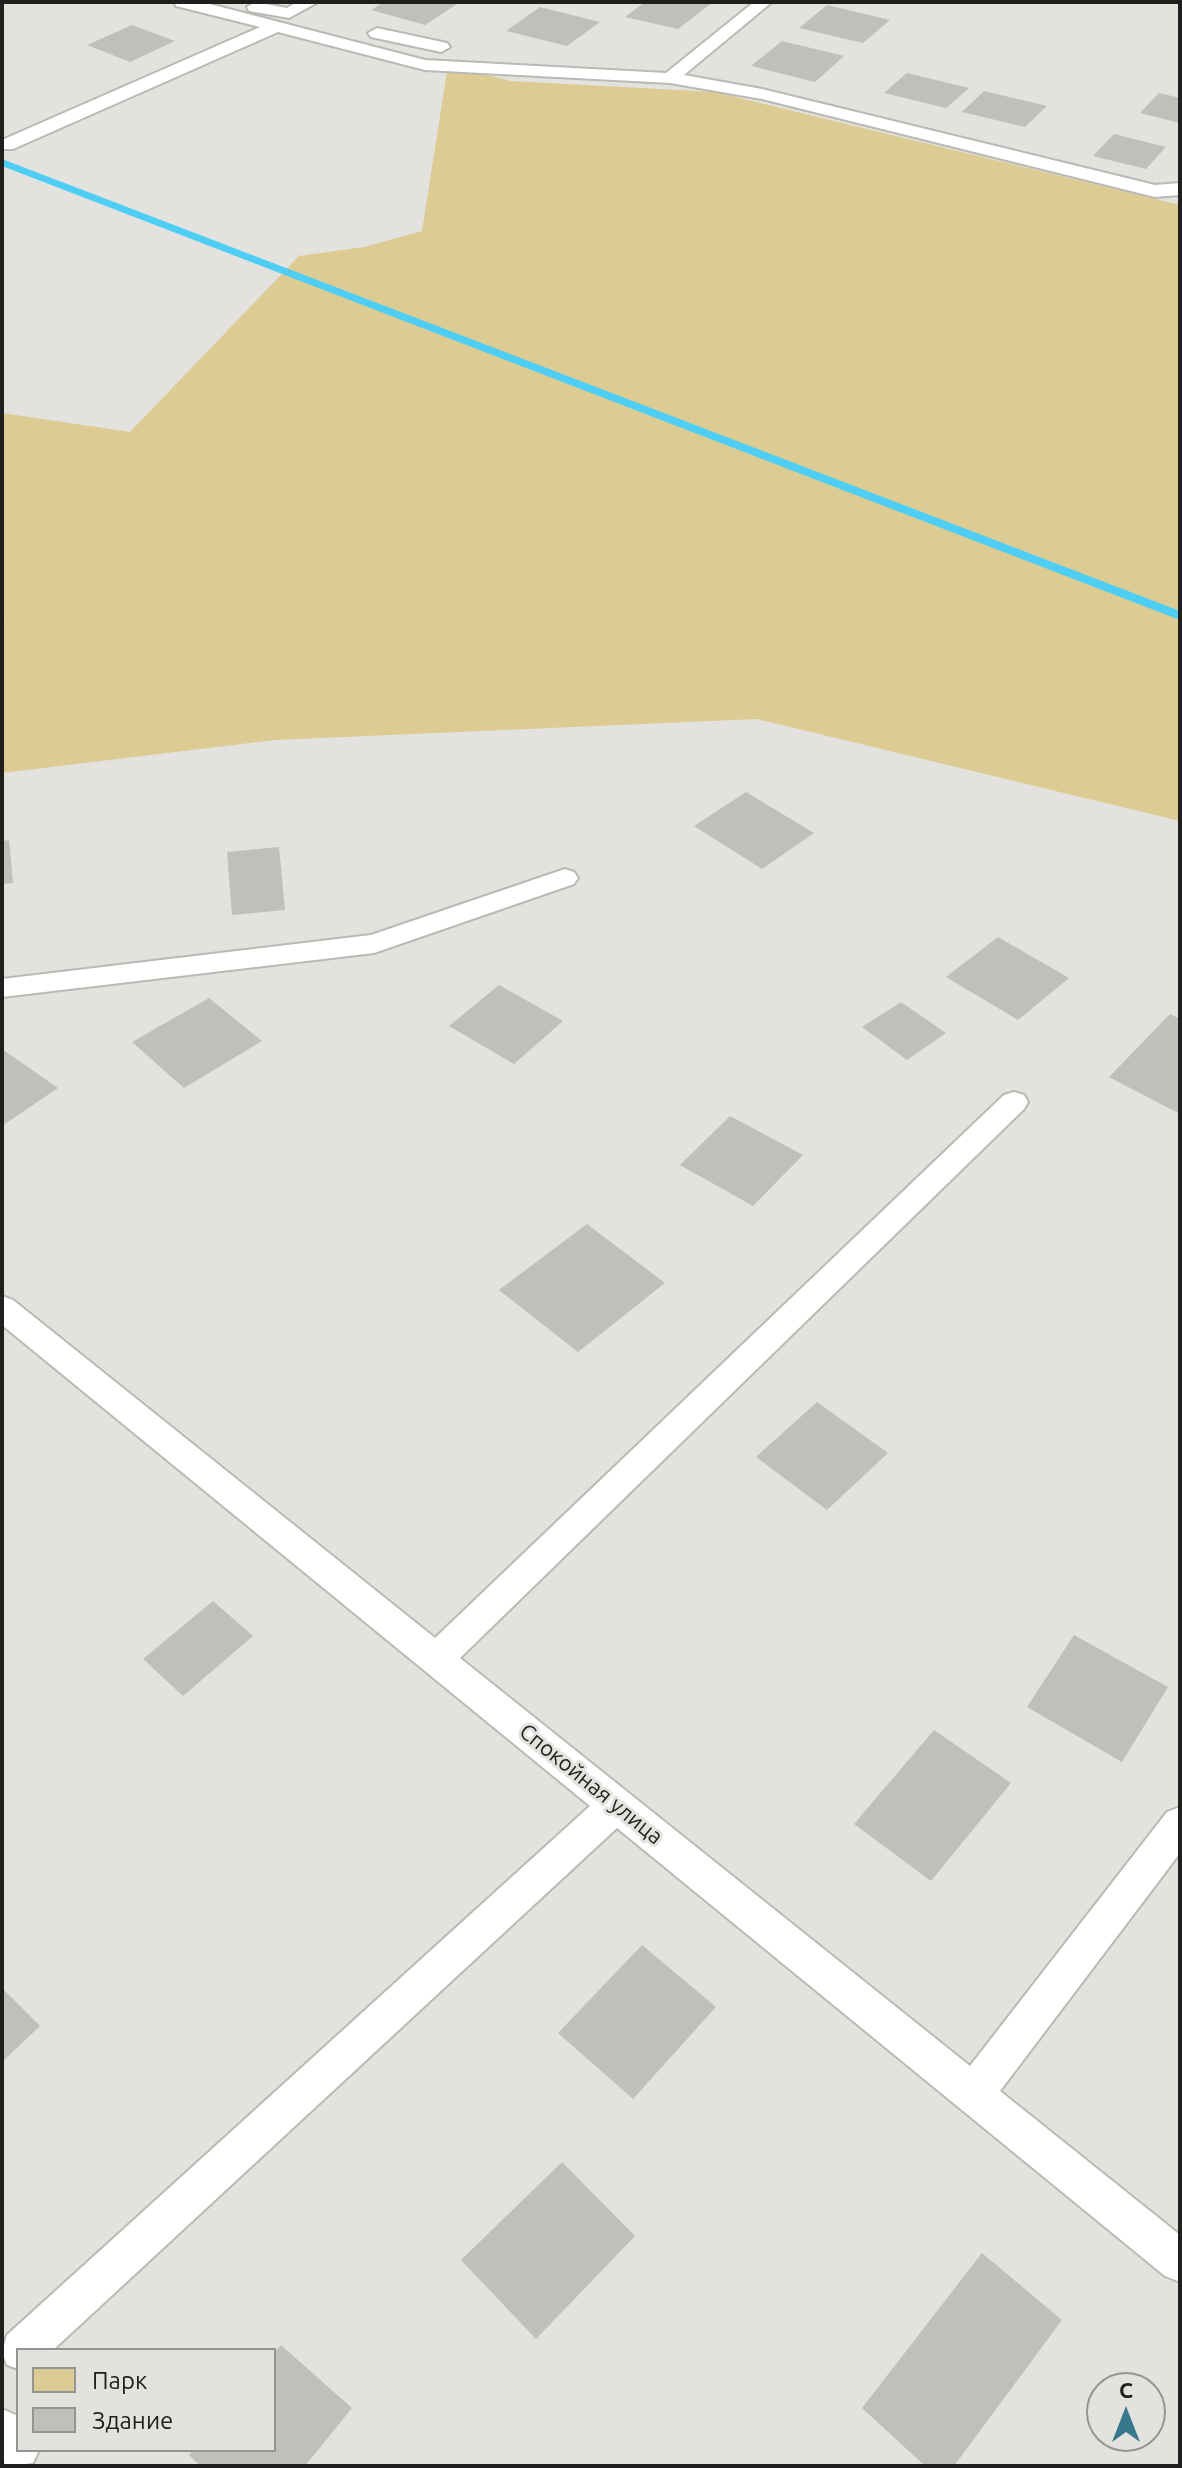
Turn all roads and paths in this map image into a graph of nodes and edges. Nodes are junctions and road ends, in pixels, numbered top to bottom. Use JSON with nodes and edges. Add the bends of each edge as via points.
{"nodes":[{"id":1,"x":182,"y":2,"type":"edge"},
{"id":2,"x":237,"y":2,"type":"edge"},
{"id":3,"x":310,"y":2,"type":"edge"},
{"id":4,"x":764,"y":2,"type":"edge"},
{"id":5,"x":289,"y":13,"type":"junction"},
{"id":6,"x":335,"y":23,"type":"dead end"},
{"id":7,"x":275,"y":27,"type":"junction"},
{"id":8,"x":365,"y":30,"type":"dead end"},
{"id":9,"x":441,"y":47,"type":"dead end"},
{"id":10,"x":670,"y":78,"type":"junction"},
{"id":11,"x":7,"y":145,"type":"dead end"},
{"id":12,"x":1180,"y":189,"type":"edge"},
{"id":13,"x":565,"y":878,"type":"dead end"},
{"id":14,"x":2,"y":988,"type":"edge"},
{"id":15,"x":1014,"y":1102,"type":"dead end"},
{"id":16,"x":2,"y":1308,"type":"edge"},
{"id":17,"x":436,"y":1659,"type":"junction"},
{"id":18,"x":617,"y":1805,"type":"junction"},
{"id":19,"x":1180,"y":1824,"type":"edge"},
{"id":20,"x":973,"y":2094,"type":"junction"},
{"id":21,"x":1180,"y":2261,"type":"edge"},
{"id":22,"x":24,"y":2348,"type":"edge"},
{"id":23,"x":2,"y":2430,"type":"edge"},
{"id":24,"x":16,"y":2446,"type":"edge"}],
"edges":[{"from":1,"to":7,"type":"lane"},
{"from":2,"to":5,"type":"lane"},
{"from":3,"to":5,"type":"lane"},
{"from":4,"to":10,"type":"lane"},
{"from":5,"to":6,"type":"lane"},
{"from":7,"to":10,"type":"lane","via":[[425,65]]},
{"from":7,"to":11,"type":"lane"},
{"from":8,"to":9,"type":"lane"},
{"from":10,"to":12,"type":"lane","via":[[762,94],[1155,191]]},
{"from":13,"to":14,"type":"lane","via":[[374,944]]},
{"from":15,"to":17,"type":"lane"},
{"from":16,"to":17,"type":"lane","name":"Спокойная улица"},
{"from":17,"to":18,"type":"lane","name":"Спокойная улица"},
{"from":18,"to":20,"type":"lane","name":"Спокойная улица"},
{"from":18,"to":22,"type":"lane"},
{"from":19,"to":20,"type":"lane"},
{"from":20,"to":21,"type":"lane","name":"Спокойная улица"},
{"from":23,"to":24,"type":"lane"}]}
